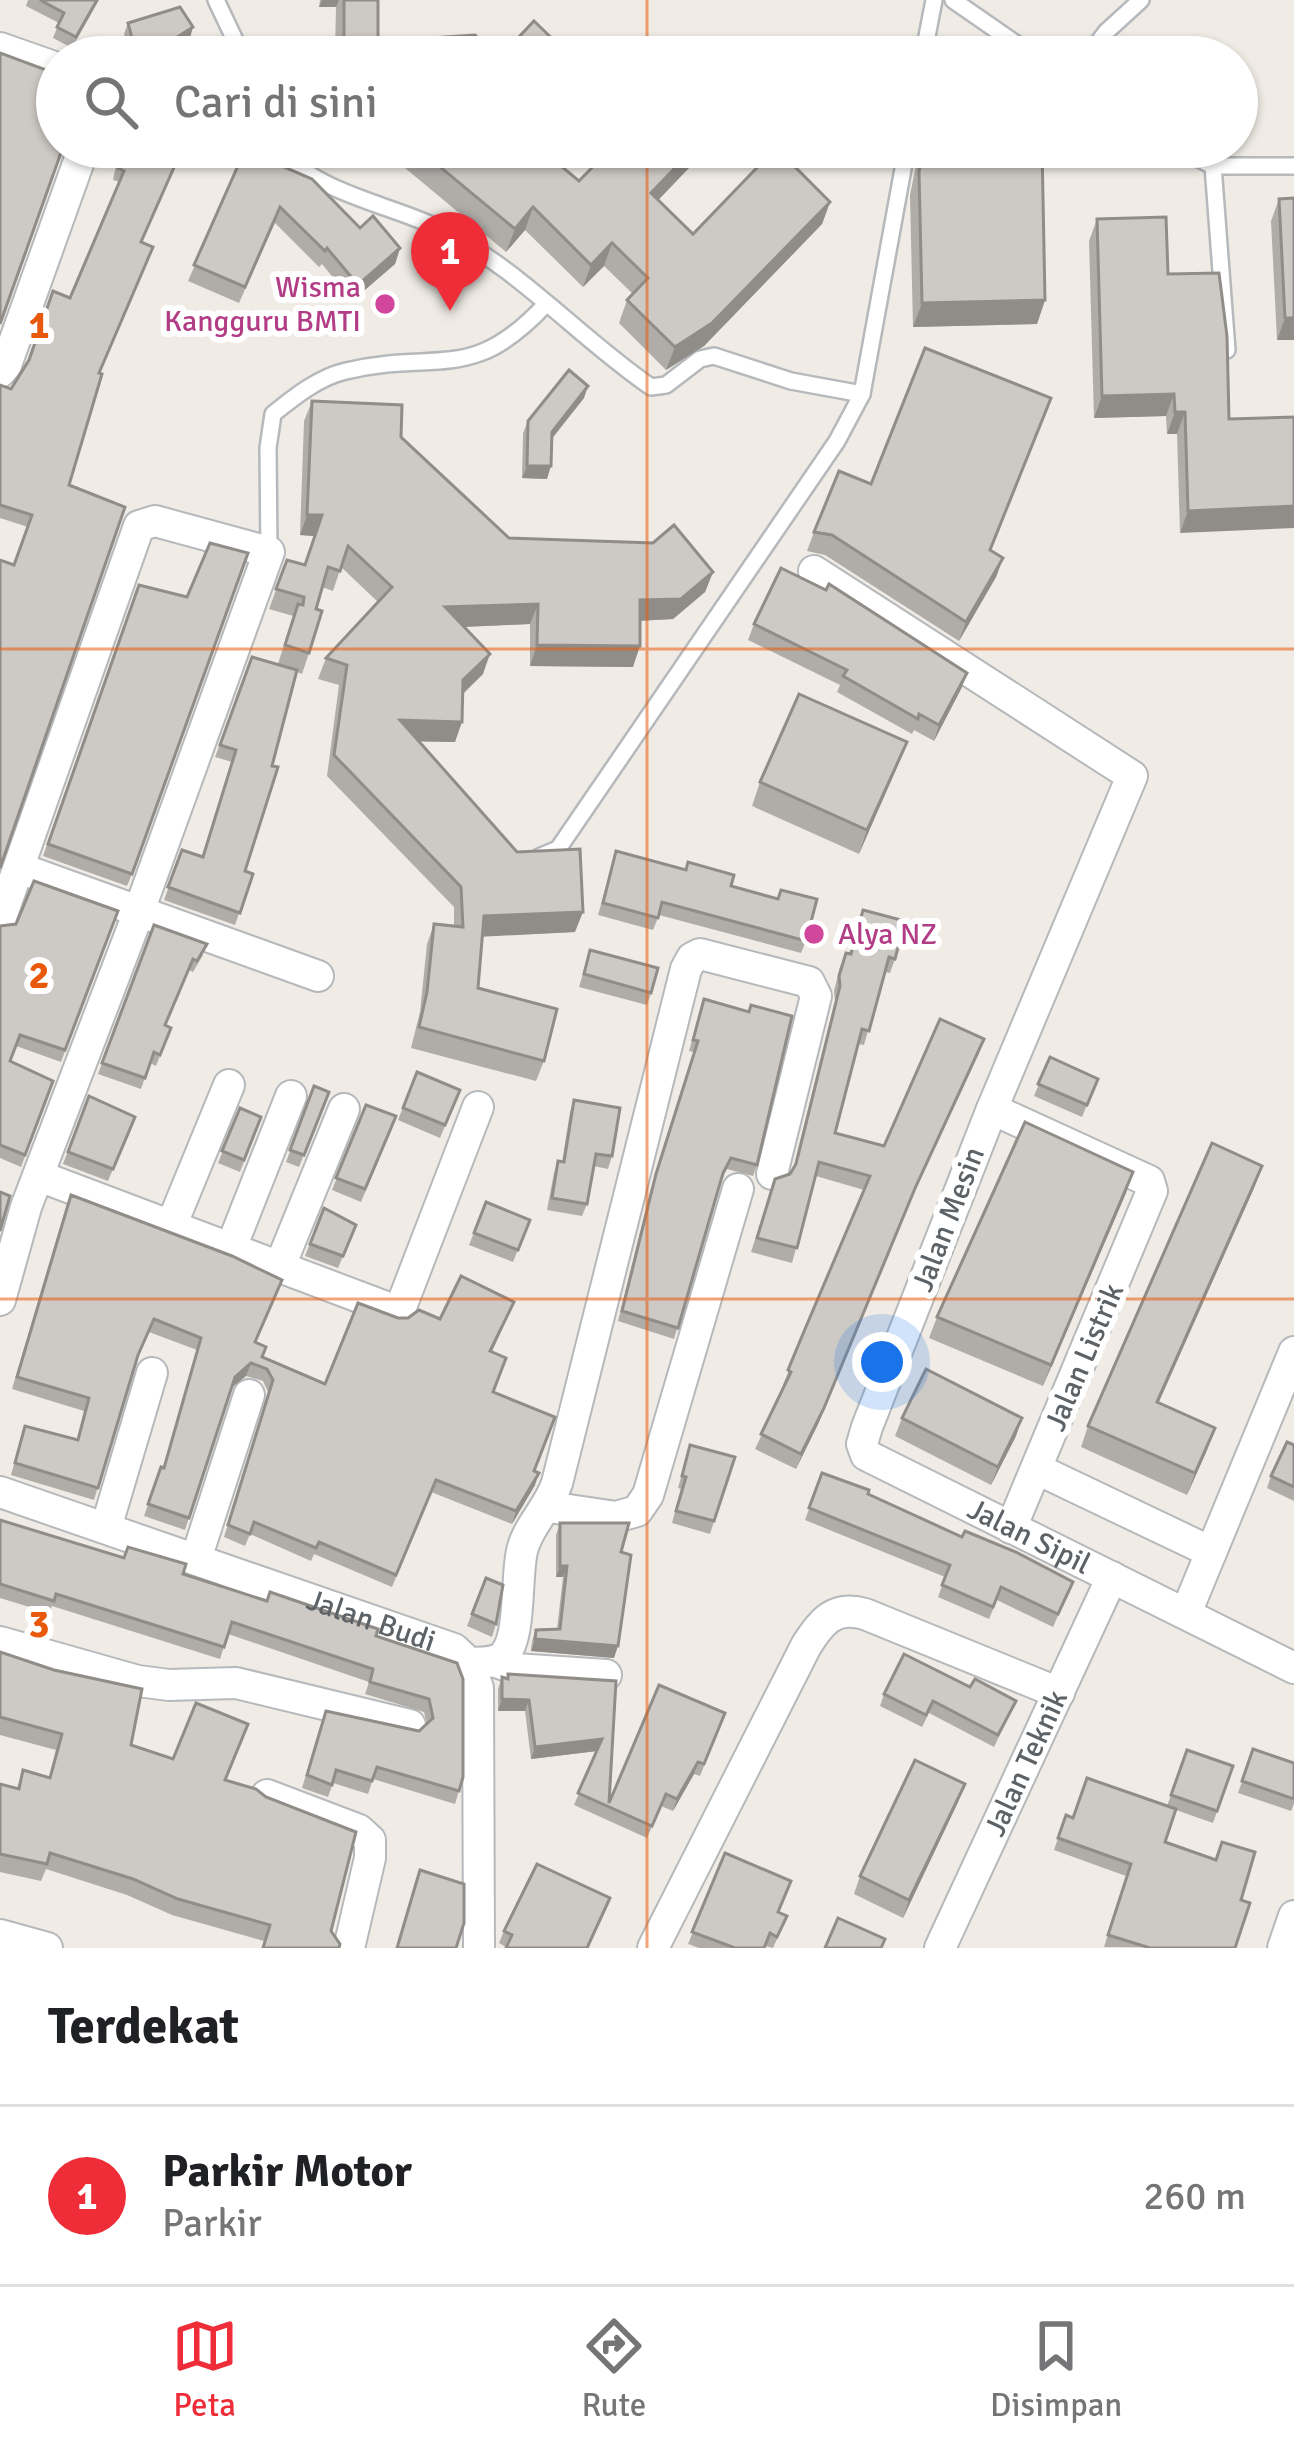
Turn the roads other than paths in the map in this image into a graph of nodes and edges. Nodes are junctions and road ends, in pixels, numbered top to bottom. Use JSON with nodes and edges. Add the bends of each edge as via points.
{"nodes":[{"id":1,"x":216,"y":0,"type":"edge"},
{"id":2,"x":934,"y":0,"type":"edge"},
{"id":3,"x":953,"y":0,"type":"edge"},
{"id":4,"x":1141,"y":0,"type":"edge"},
{"id":5,"x":233,"y":36,"type":"edge"},
{"id":6,"x":927,"y":36,"type":"edge"},
{"id":7,"x":1005,"y":36,"type":"edge"},
{"id":8,"x":1103,"y":36,"type":"edge"},
{"id":9,"x":0,"y":49,"type":"edge"},
{"id":10,"x":36,"y":61,"type":"edge"},
{"id":11,"x":1258,"y":166,"type":"edge"},
{"id":12,"x":1294,"y":166,"type":"edge"},
{"id":13,"x":76,"y":168,"type":"edge"},
{"id":14,"x":304,"y":168,"type":"edge"},
{"id":15,"x":903,"y":168,"type":"edge"},
{"id":16,"x":1213,"y":168,"type":"edge"},
{"id":17,"x":546,"y":304,"type":"junction"},
{"id":18,"x":1227,"y":350,"type":"edge"},
{"id":19,"x":0,"y":372,"type":"edge"},
{"id":20,"x":862,"y":394,"type":"junction"},
{"id":21,"x":269,"y":552,"type":"junction"},
{"id":22,"x":814,"y":571,"type":"dead end"},
{"id":23,"x":513,"y":858,"type":"edge"},
{"id":24,"x":19,"y":868,"type":"junction"},
{"id":25,"x":138,"y":914,"type":"junction"},
{"id":26,"x":0,"y":920,"type":"edge"},
{"id":27,"x":318,"y":976,"type":"dead end"},
{"id":28,"x":229,"y":1085,"type":"dead end"},
{"id":29,"x":291,"y":1096,"type":"dead end"},
{"id":30,"x":478,"y":1107,"type":"dead end"},
{"id":31,"x":344,"y":1109,"type":"dead end"},
{"id":32,"x":992,"y":1109,"type":"junction"},
{"id":33,"x":772,"y":1174,"type":"edge"},
{"id":34,"x":39,"y":1177,"type":"junction"},
{"id":35,"x":738,"y":1189,"type":"dead end"},
{"id":36,"x":13,"y":1202,"type":"edge"},
{"id":37,"x":171,"y":1226,"type":"junction"},
{"id":38,"x":231,"y":1248,"type":"junction"},
{"id":39,"x":280,"y":1266,"type":"junction"},
{"id":40,"x":0,"y":1300,"type":"edge"},
{"id":41,"x":1294,"y":1352,"type":"edge"},
{"id":42,"x":152,"y":1373,"type":"dead end"},
{"id":43,"x":249,"y":1395,"type":"dead end"},
{"id":44,"x":874,"y":1461,"type":"joint"},
{"id":45,"x":1037,"y":1468,"type":"junction"},
{"id":46,"x":0,"y":1492,"type":"edge"},
{"id":47,"x":549,"y":1507,"type":"junction"},
{"id":48,"x":106,"y":1528,"type":"junction"},
{"id":49,"x":1011,"y":1528,"type":"junction"},
{"id":50,"x":1211,"y":1552,"type":"junction"},
{"id":51,"x":196,"y":1559,"type":"junction"},
{"id":52,"x":1112,"y":1577,"type":"junction"},
{"id":53,"x":1186,"y":1613,"type":"junction"},
{"id":54,"x":0,"y":1642,"type":"edge"},
{"id":55,"x":482,"y":1662,"type":"junction"},
{"id":56,"x":1294,"y":1668,"type":"edge"},
{"id":57,"x":606,"y":1675,"type":"edge"},
{"id":58,"x":1059,"y":1693,"type":"junction"},
{"id":59,"x":410,"y":1725,"type":"edge"},
{"id":60,"x":267,"y":1796,"type":"edge"},
{"id":61,"x":1294,"y":1916,"type":"edge"},
{"id":62,"x":0,"y":1935,"type":"edge"},
{"id":63,"x":46,"y":1948,"type":"edge"},
{"id":64,"x":349,"y":1948,"type":"edge"},
{"id":65,"x":479,"y":1948,"type":"edge"},
{"id":66,"x":653,"y":1948,"type":"edge"},
{"id":67,"x":940,"y":1948,"type":"edge"},
{"id":68,"x":1283,"y":1948,"type":"edge"}],
"edges":[{"from":1,"to":5,"type":"lane"},
{"from":2,"to":6,"type":"lane"},
{"from":3,"to":7,"type":"lane"},
{"from":4,"to":8,"type":"lane"},
{"from":9,"to":10,"type":"street"},
{"from":11,"to":12,"type":"lane"},
{"from":13,"to":19,"type":"street"},
{"from":14,"to":17,"type":"lane","via":[[438,228]]},
{"from":15,"to":20,"type":"lane"},
{"from":16,"to":18,"type":"lane"},
{"from":17,"to":20,"type":"lane","via":[[651,387],[714,356]]},
{"from":17,"to":21,"type":"lane","via":[[493,350],[466,360],[345,371],[273,414]]},
{"from":20,"to":23,"type":"lane","via":[[559,849]]},
{"from":21,"to":24,"type":"street","via":[[155,521],[139,526]]},
{"from":21,"to":25,"type":"street"},
{"from":22,"to":32,"type":"street","via":[[1132,776]]},
{"from":24,"to":25,"type":"street"},
{"from":24,"to":26,"type":"street"},
{"from":25,"to":27,"type":"street"},
{"from":25,"to":34,"type":"street"},
{"from":28,"to":37,"type":"street"},
{"from":29,"to":38,"type":"street"},
{"from":30,"to":39,"type":"street","via":[[399,1312]]},
{"from":31,"to":39,"type":"street"},
{"from":32,"to":44,"type":"street","name":"Jalan Mesin","via":[[862,1444]]},
{"from":32,"to":45,"type":"street","name":"Jalan Listrik","via":[[1151,1185]]},
{"from":33,"to":47,"type":"street","via":[[816,996],[809,982],[700,955],[686,969]]},
{"from":34,"to":36,"type":"street"},
{"from":34,"to":37,"type":"street"},
{"from":35,"to":47,"type":"street","via":[[648,1495],[637,1511],[616,1517]]},
{"from":36,"to":40,"type":"street"},
{"from":37,"to":38,"type":"street"},
{"from":38,"to":39,"type":"street"},
{"from":41,"to":50,"type":"street"},
{"from":42,"to":48,"type":"street"},
{"from":43,"to":51,"type":"street"},
{"from":44,"to":49,"type":"street","name":"Jalan Sipil"},
{"from":45,"to":49,"type":"street","name":"Jalan Listrik"},
{"from":45,"to":50,"type":"street"},
{"from":46,"to":48,"type":"street","name":"Jalan Budi"},
{"from":47,"to":55,"type":"street","via":[[522,1547],[505,1655]]},
{"from":48,"to":51,"type":"street","name":"Jalan Budi"},
{"from":49,"to":52,"type":"street","name":"Jalan Sipil"},
{"from":50,"to":53,"type":"street"},
{"from":51,"to":55,"type":"street","name":"Jalan Budi"},
{"from":52,"to":53,"type":"street","name":"Jalan Sipil"},
{"from":52,"to":58,"type":"street","name":"Jalan Teknik"},
{"from":53,"to":56,"type":"street","name":"Jalan Sipil"},
{"from":54,"to":59,"type":"street","via":[[138,1681],[236,1682]]},
{"from":55,"to":57,"type":"street"},
{"from":55,"to":65,"type":"street","name":"Jalan Budi"},
{"from":58,"to":66,"type":"street","via":[[865,1614],[832,1614],[806,1646]]},
{"from":58,"to":67,"type":"street","name":"Jalan Teknik"},
{"from":60,"to":64,"type":"street","via":[[370,1840]]},
{"from":61,"to":68,"type":"street"},
{"from":62,"to":63,"type":"street"}]}
